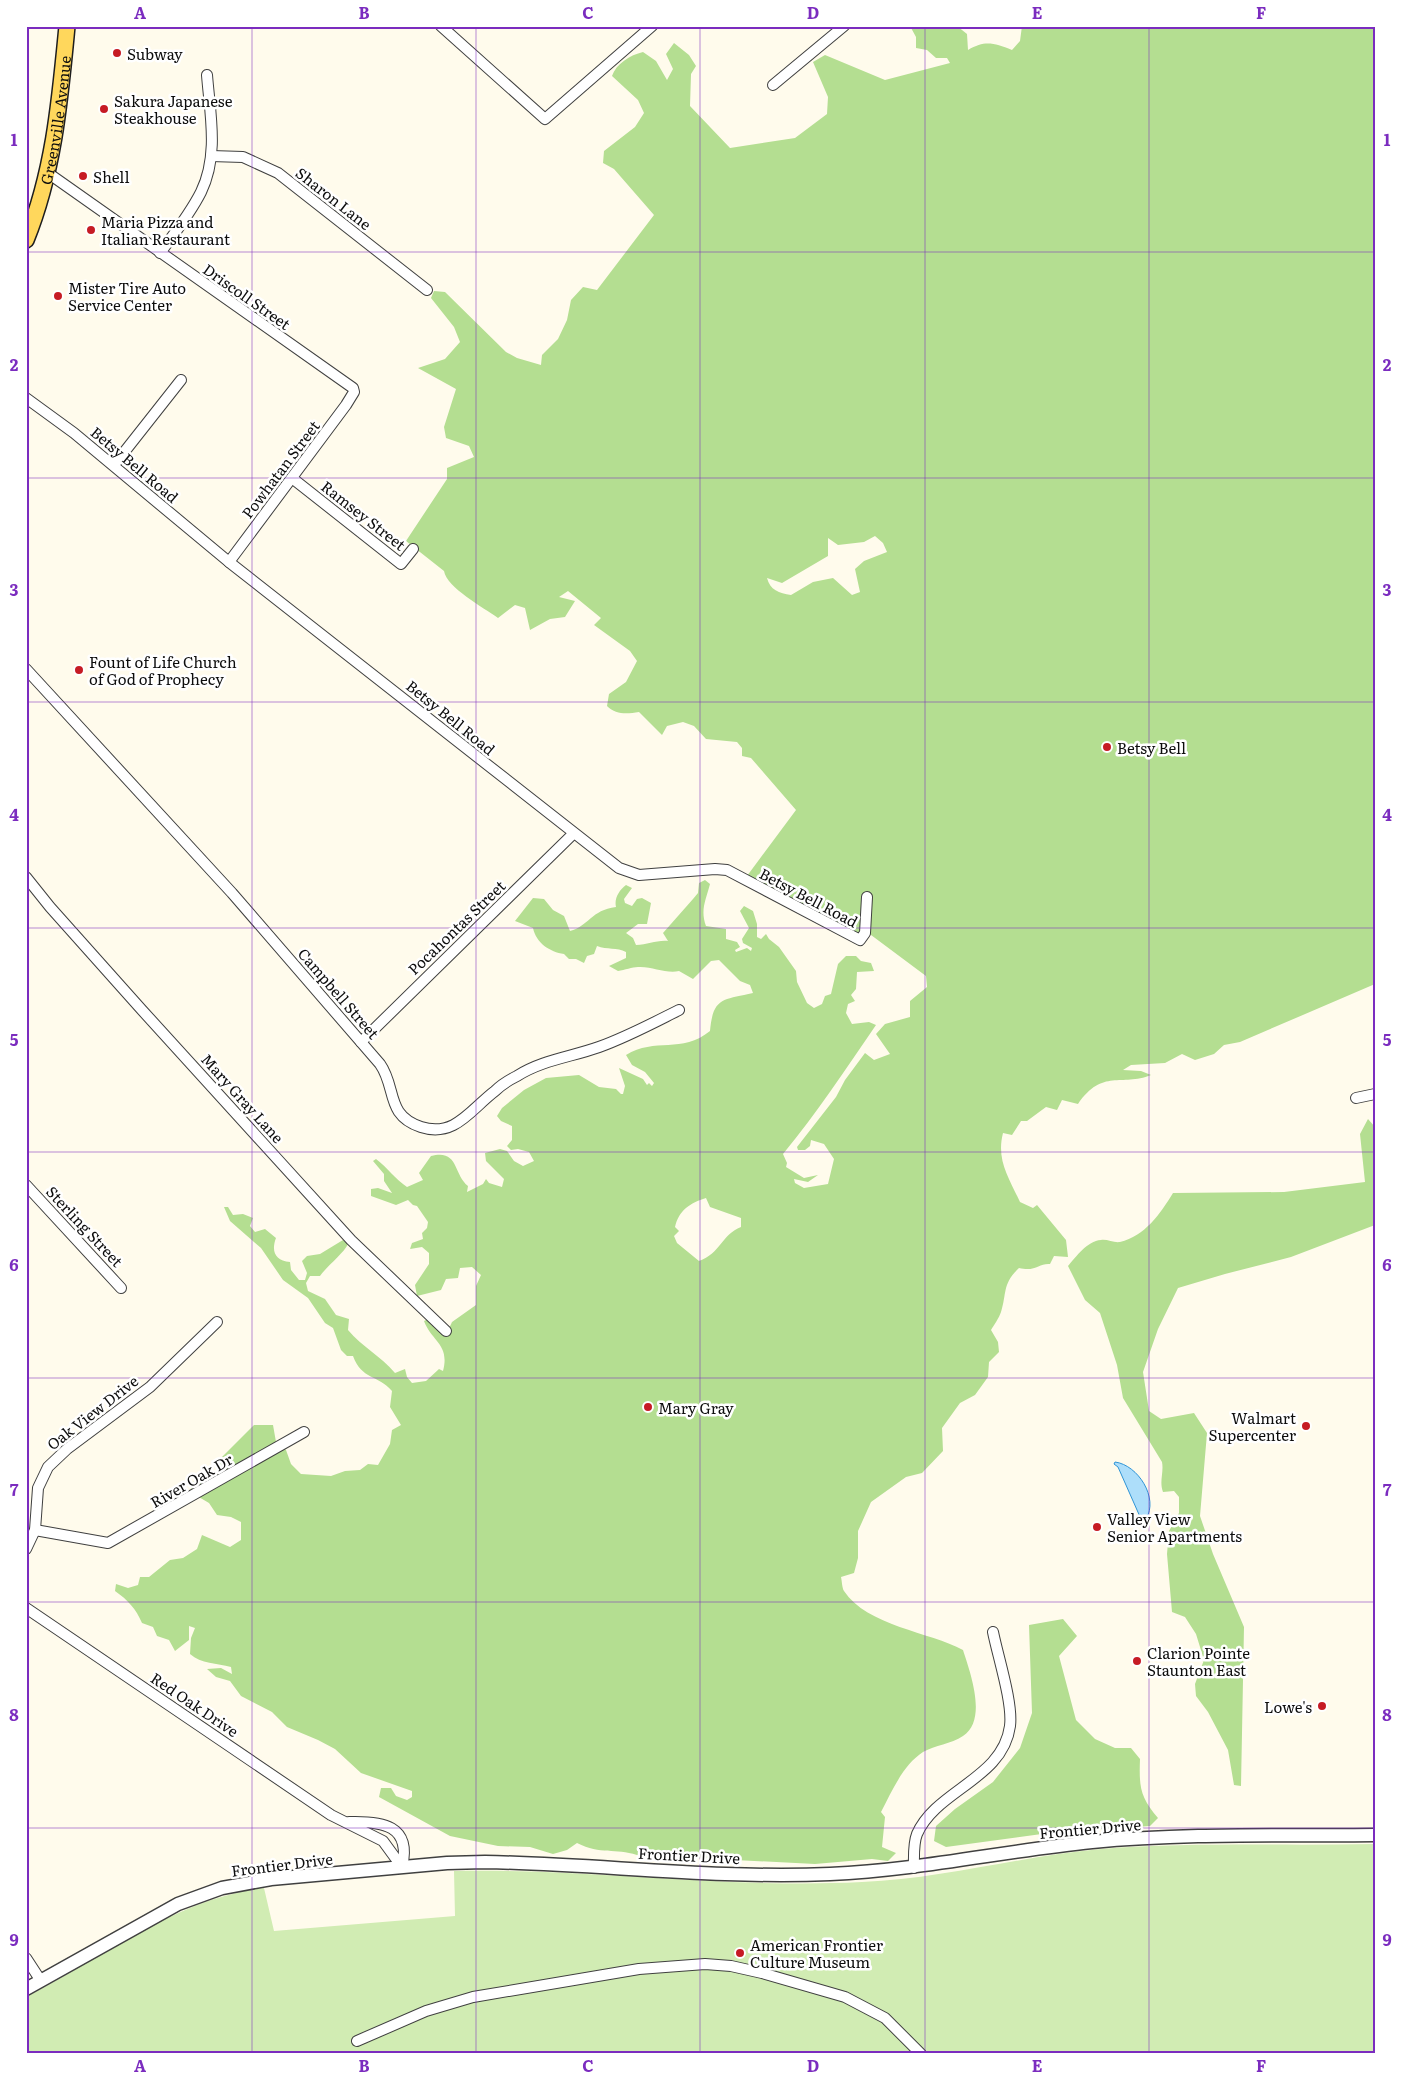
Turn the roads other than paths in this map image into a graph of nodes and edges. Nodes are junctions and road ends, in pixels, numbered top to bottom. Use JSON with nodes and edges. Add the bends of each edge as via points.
{"nodes":[{"id":1,"x":67,"y":26,"type":"edge"},
{"id":2,"x":441,"y":26,"type":"edge"},
{"id":3,"x":652,"y":26,"type":"edge"},
{"id":4,"x":844,"y":26,"type":"edge"},
{"id":5,"x":207,"y":75,"type":"dead end"},
{"id":6,"x":773,"y":85,"type":"dead end"},
{"id":7,"x":211,"y":156,"type":"junction"},
{"id":8,"x":48,"y":173,"type":"junction"},
{"id":9,"x":26,"y":240,"type":"edge"},
{"id":10,"x":160,"y":253,"type":"junction"},
{"id":11,"x":427,"y":290,"type":"dead end"},
{"id":12,"x":181,"y":380,"type":"dead end"},
{"id":13,"x":354,"y":392,"type":"joint"},
{"id":14,"x":26,"y":398,"type":"edge"},
{"id":15,"x":114,"y":465,"type":"junction"},
{"id":16,"x":292,"y":478,"type":"junction"},
{"id":17,"x":413,"y":549,"type":"dead end"},
{"id":18,"x":229,"y":562,"type":"junction"},
{"id":19,"x":26,"y":669,"type":"edge"},
{"id":20,"x":573,"y":834,"type":"junction"},
{"id":21,"x":26,"y":877,"type":"edge"},
{"id":22,"x":867,"y":897,"type":"dead end"},
{"id":23,"x":679,"y":1010,"type":"dead end"},
{"id":24,"x":360,"y":1042,"type":"junction"},
{"id":25,"x":1375,"y":1094,"type":"edge"},
{"id":26,"x":1356,"y":1098,"type":"dead end"},
{"id":27,"x":26,"y":1185,"type":"edge"},
{"id":28,"x":121,"y":1288,"type":"dead end"},
{"id":29,"x":217,"y":1322,"type":"dead end"},
{"id":30,"x":446,"y":1332,"type":"dead end"},
{"id":31,"x":304,"y":1432,"type":"dead end"},
{"id":32,"x":35,"y":1530,"type":"junction"},
{"id":33,"x":26,"y":1549,"type":"edge"},
{"id":34,"x":26,"y":1608,"type":"edge"},
{"id":35,"x":993,"y":1632,"type":"dead end"},
{"id":36,"x":349,"y":1822,"type":"junction"},
{"id":37,"x":1375,"y":1835,"type":"edge"},
{"id":38,"x":402,"y":1867,"type":"junction"},
{"id":39,"x":914,"y":1868,"type":"junction"},
{"id":40,"x":26,"y":1958,"type":"edge"},
{"id":41,"x":41,"y":1981,"type":"junction"},
{"id":42,"x":26,"y":1989,"type":"edge"},
{"id":43,"x":357,"y":2041,"type":"dead end"},
{"id":44,"x":921,"y":2054,"type":"edge"}],
"edges":[{"from":1,"to":8,"type":"main road","name":"Greenville Avenue","via":[[58,119]]},
{"from":2,"to":3,"type":"street","via":[[545,119]]},
{"from":4,"to":6,"type":"street"},
{"from":5,"to":7,"type":"street"},
{"from":7,"to":10,"type":"street","via":[[207,178],[198,197]]},
{"from":7,"to":11,"type":"street","name":"Sharon Lane","via":[[243,157],[278,173]]},
{"from":8,"to":9,"type":"main road","name":"Greenville Avenue"},
{"from":8,"to":10,"type":"street","name":"Driscoll Street"},
{"from":10,"to":13,"type":"street","name":"Driscoll Street","via":[[347,383]]},
{"from":12,"to":15,"type":"street"},
{"from":13,"to":16,"type":"street","name":"Powhatan Street"},
{"from":14,"to":15,"type":"street","name":"Betsy Bell Road"},
{"from":15,"to":18,"type":"street","name":"Betsy Bell Road"},
{"from":16,"to":17,"type":"street","name":"Ramsey Street","via":[[401,564]]},
{"from":16,"to":18,"type":"street","name":"Powhatan Street"},
{"from":18,"to":20,"type":"street","name":"Betsy Bell Road"},
{"from":19,"to":24,"type":"street","name":"Campbell Street","via":[[232,893]]},
{"from":20,"to":22,"type":"street","name":"Betsy Bell Road","via":[[619,868],[639,875],[727,870],[856,939],[861,939],[865,933]]},
{"from":20,"to":24,"type":"street","name":"Pocahontas Street"},
{"from":21,"to":30,"type":"street","name":"Mary Gray Lane","via":[[141,1010],[351,1240]]},
{"from":23,"to":24,"type":"street","name":"Campbell Street","via":[[598,1047],[526,1071],[494,1091],[461,1122],[439,1130],[421,1127],[401,1116],[391,1099],[384,1069]]},
{"from":25,"to":26,"type":"street"},
{"from":27,"to":28,"type":"street","name":"Sterling Street"},
{"from":29,"to":32,"type":"street","name":"Oak View Drive","via":[[150,1387],[48,1467],[38,1488]]},
{"from":31,"to":32,"type":"street","name":"River Oak Dr","via":[[108,1543]]},
{"from":32,"to":33,"type":"street","name":"Oak View Drive"},
{"from":34,"to":36,"type":"street","name":"Red Oak Drive","via":[[331,1814]]},
{"from":35,"to":39,"type":"street","via":[[1010,1709],[1006,1739],[1000,1754],[987,1768],[939,1806],[918,1833]]},
{"from":36,"to":38,"type":"street","name":"Red Oak Drive","via":[[386,1844]]},
{"from":36,"to":38,"type":"street","name":"Red Oak Drive","via":[[374,1821],[396,1831],[406,1852]]},
{"from":37,"to":39,"type":"street","name":"Frontier Drive","via":[[1102,1841]]},
{"from":38,"to":39,"type":"street","name":"Frontier Drive","via":[[447,1863],[527,1863],[760,1875]]},
{"from":38,"to":41,"type":"street","name":"Frontier Drive","via":[[262,1880],[205,1894],[133,1927]]},
{"from":40,"to":41,"type":"street"},
{"from":41,"to":42,"type":"street","name":"Frontier Drive"},
{"from":43,"to":44,"type":"street","via":[[426,2011],[474,1997],[639,1969],[705,1964],[762,1972],[845,1997],[885,2018]]}]}
